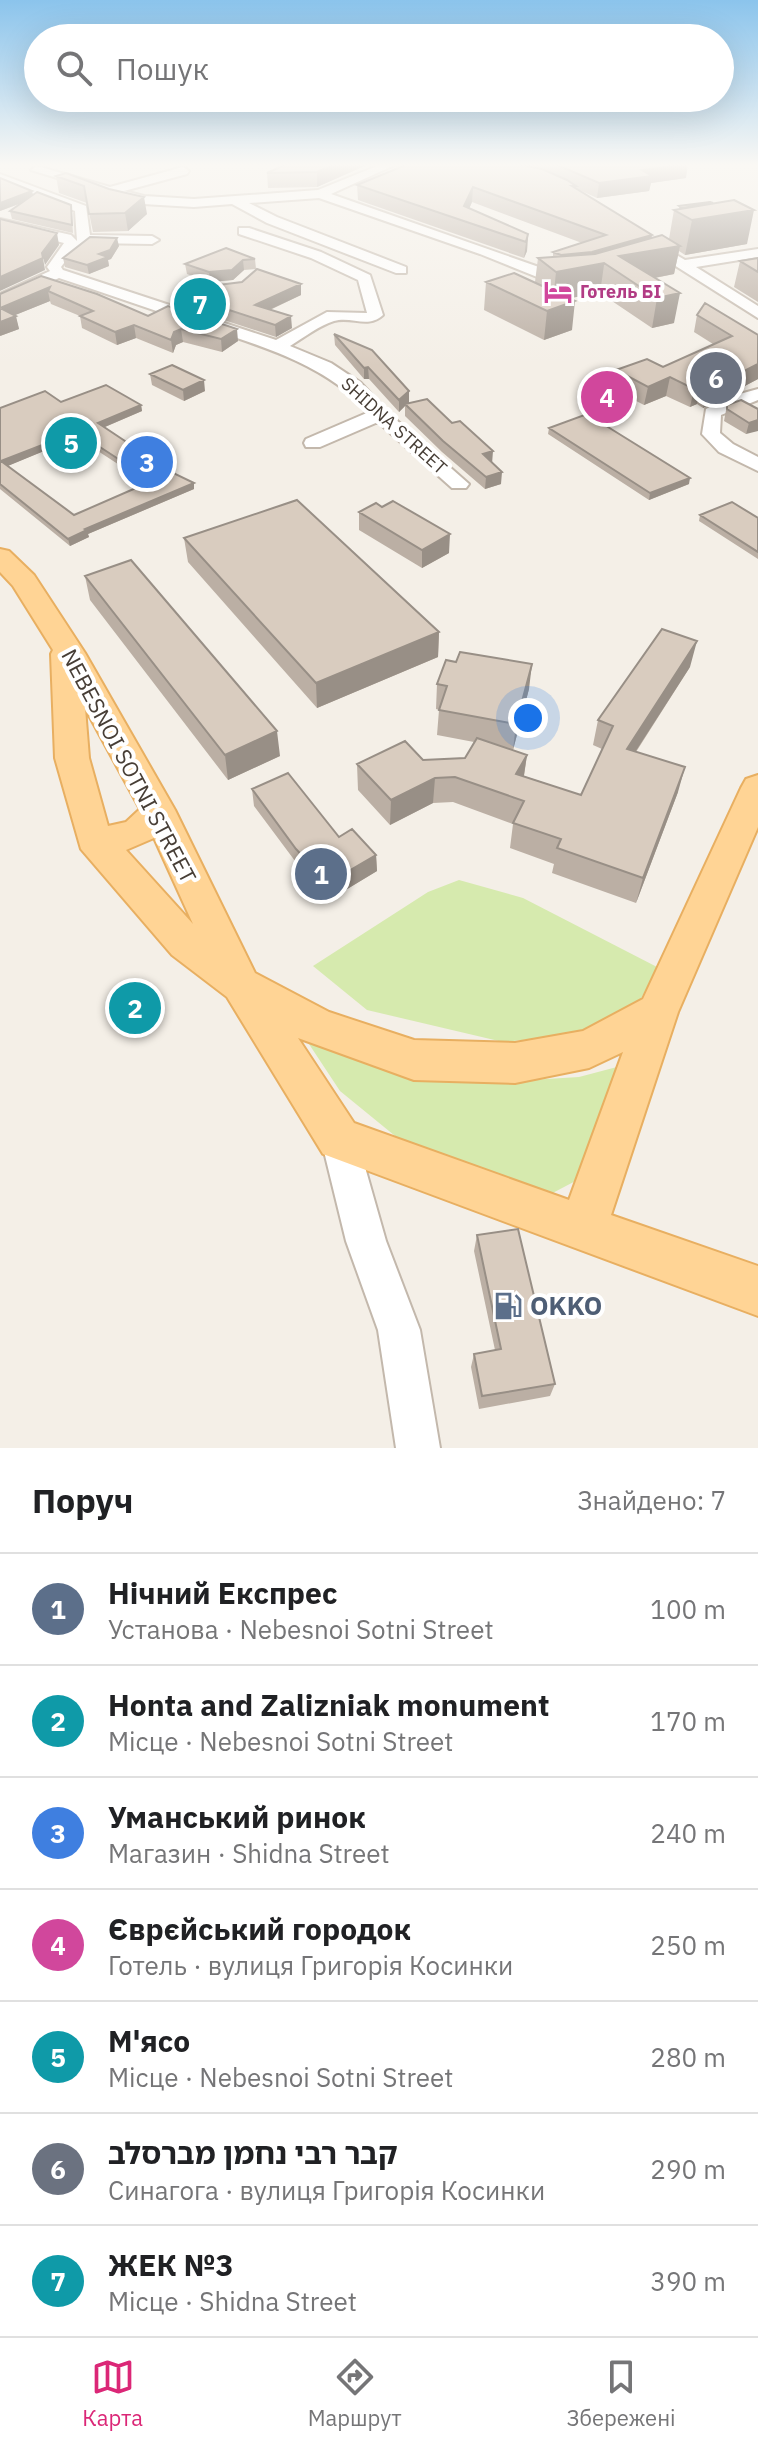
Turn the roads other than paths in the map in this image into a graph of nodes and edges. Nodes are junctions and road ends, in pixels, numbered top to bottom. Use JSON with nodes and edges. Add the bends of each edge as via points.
{"nodes":[{"id":1,"x":37,"y":232,"type":"edge"},
{"id":2,"x":84,"y":232,"type":"edge"},
{"id":3,"x":246,"y":232,"type":"edge"},
{"id":4,"x":302,"y":232,"type":"edge"},
{"id":5,"x":429,"y":232,"type":"edge"},
{"id":6,"x":641,"y":238,"type":"edge"},
{"id":7,"x":84,"y":239,"type":"junction"},
{"id":8,"x":152,"y":240,"type":"dead end"},
{"id":9,"x":758,"y":253,"type":"edge"},
{"id":10,"x":682,"y":265,"type":"junction"},
{"id":11,"x":59,"y":266,"type":"junction"},
{"id":12,"x":401,"y":270,"type":"dead end"},
{"id":13,"x":575,"y":279,"type":"edge"},
{"id":14,"x":185,"y":294,"type":"edge"},
{"id":15,"x":0,"y":300,"type":"edge"},
{"id":16,"x":160,"y":306,"type":"junction"},
{"id":17,"x":758,"y":313,"type":"edge"},
{"id":18,"x":277,"y":346,"type":"junction"},
{"id":19,"x":758,"y":394,"type":"edge"},
{"id":20,"x":380,"y":414,"type":"junction"},
{"id":21,"x":313,"y":443,"type":"dead end"},
{"id":22,"x":758,"y":465,"type":"edge"},
{"id":23,"x":459,"y":484,"type":"dead end"},
{"id":24,"x":0,"y":557,"type":"edge"},
{"id":25,"x":65,"y":645,"type":"junction"},
{"id":26,"x":758,"y":788,"type":"edge"},
{"id":27,"x":158,"y":810,"type":"junction"},
{"id":28,"x":94,"y":839,"type":"junction"},
{"id":29,"x":241,"y":985,"type":"junction"},
{"id":30,"x":658,"y":1012,"type":"junction"},
{"id":31,"x":339,"y":1139,"type":"junction"},
{"id":32,"x":582,"y":1229,"type":"junction"},
{"id":33,"x":758,"y":1291,"type":"edge"},
{"id":34,"x":418,"y":1448,"type":"edge"}],
"edges":[{"from":1,"to":11,"type":"street","via":[[69,239]]},
{"from":2,"to":7,"type":"street"},
{"from":3,"to":18,"type":"street","via":[[365,278],[373,300],[375,315],[333,315]]},
{"from":4,"to":12,"type":"street"},
{"from":5,"to":13,"type":"street","via":[[557,280]]},
{"from":6,"to":10,"type":"street","via":[[657,256]]},
{"from":7,"to":8,"type":"street"},
{"from":7,"to":11,"type":"street"},
{"from":9,"to":10,"type":"street"},
{"from":10,"to":17,"type":"street"},
{"from":11,"to":15,"type":"street"},
{"from":11,"to":16,"type":"street","name":"SHIDNA STREET"},
{"from":14,"to":16,"type":"street"},
{"from":16,"to":18,"type":"street","name":"SHIDNA STREET"},
{"from":18,"to":20,"type":"street","name":"SHIDNA STREET","via":[[337,374]]},
{"from":19,"to":22,"type":"street","via":[[712,413],[711,434]]},
{"from":20,"to":21,"type":"street"},
{"from":20,"to":23,"type":"street","name":"SHIDNA STREET"},
{"from":24,"to":25,"type":"main road","name":"NEBESNOI SOTNI STREET","via":[[24,581]]},
{"from":25,"to":27,"type":"main road","name":"NEBESNOI SOTNI STREET"},
{"from":25,"to":28,"type":"main road","via":[[72,758]]},
{"from":26,"to":30,"type":"main road"},
{"from":27,"to":28,"type":"main road","via":[[148,827],[131,836]]},
{"from":27,"to":29,"type":"main road","name":"NEBESNOI SOTNI STREET"},
{"from":28,"to":29,"type":"main road","via":[[186,943]]},
{"from":29,"to":30,"type":"main road","via":[[317,1027],[414,1060],[515,1063],[589,1049]]},
{"from":29,"to":31,"type":"main road"},
{"from":30,"to":32,"type":"main road"},
{"from":31,"to":32,"type":"main road"},
{"from":31,"to":34,"type":"street","via":[[366,1241],[399,1330]]},
{"from":32,"to":33,"type":"main road"}]}
